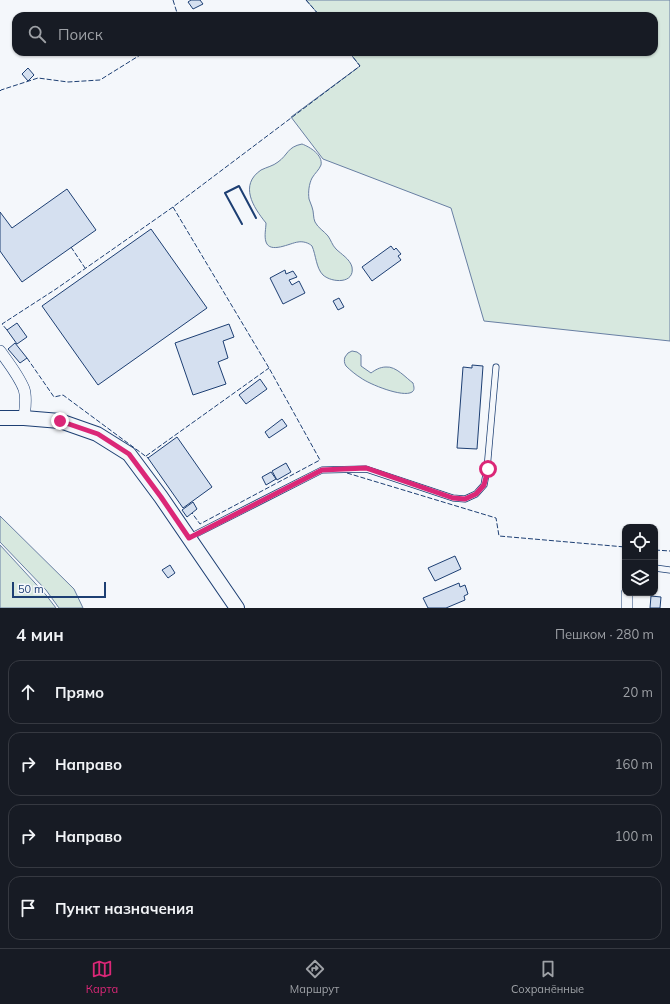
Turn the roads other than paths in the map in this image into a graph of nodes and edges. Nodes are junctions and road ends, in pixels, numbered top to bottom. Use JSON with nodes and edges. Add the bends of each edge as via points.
{"nodes":[{"id":1,"x":0,"y":351,"type":"edge"},
{"id":2,"x":496,"y":367,"type":"dead end"},
{"id":3,"x":0,"y":418,"type":"edge"},
{"id":4,"x":24,"y":418,"type":"junction"},
{"id":5,"x":189,"y":538,"type":"junction"},
{"id":6,"x":658,"y":568,"type":"edge"},
{"id":7,"x":670,"y":570,"type":"edge"},
{"id":8,"x":627,"y":596,"type":"edge"},
{"id":9,"x":237,"y":608,"type":"edge"},
{"id":10,"x":627,"y":608,"type":"edge"}],
"edges":[{"from":1,"to":4,"type":"street","via":[[24,390]]},
{"from":2,"to":5,"type":"lane","via":[[488,469],[484,485],[476,494],[465,499],[453,498],[366,468],[322,470]]},
{"from":3,"to":4,"type":"street"},
{"from":4,"to":5,"type":"street","via":[[60,421],[75,426],[98,434],[129,454]]},
{"from":5,"to":9,"type":"street"},
{"from":6,"to":7,"type":"lane"},
{"from":8,"to":10,"type":"street"}]}
